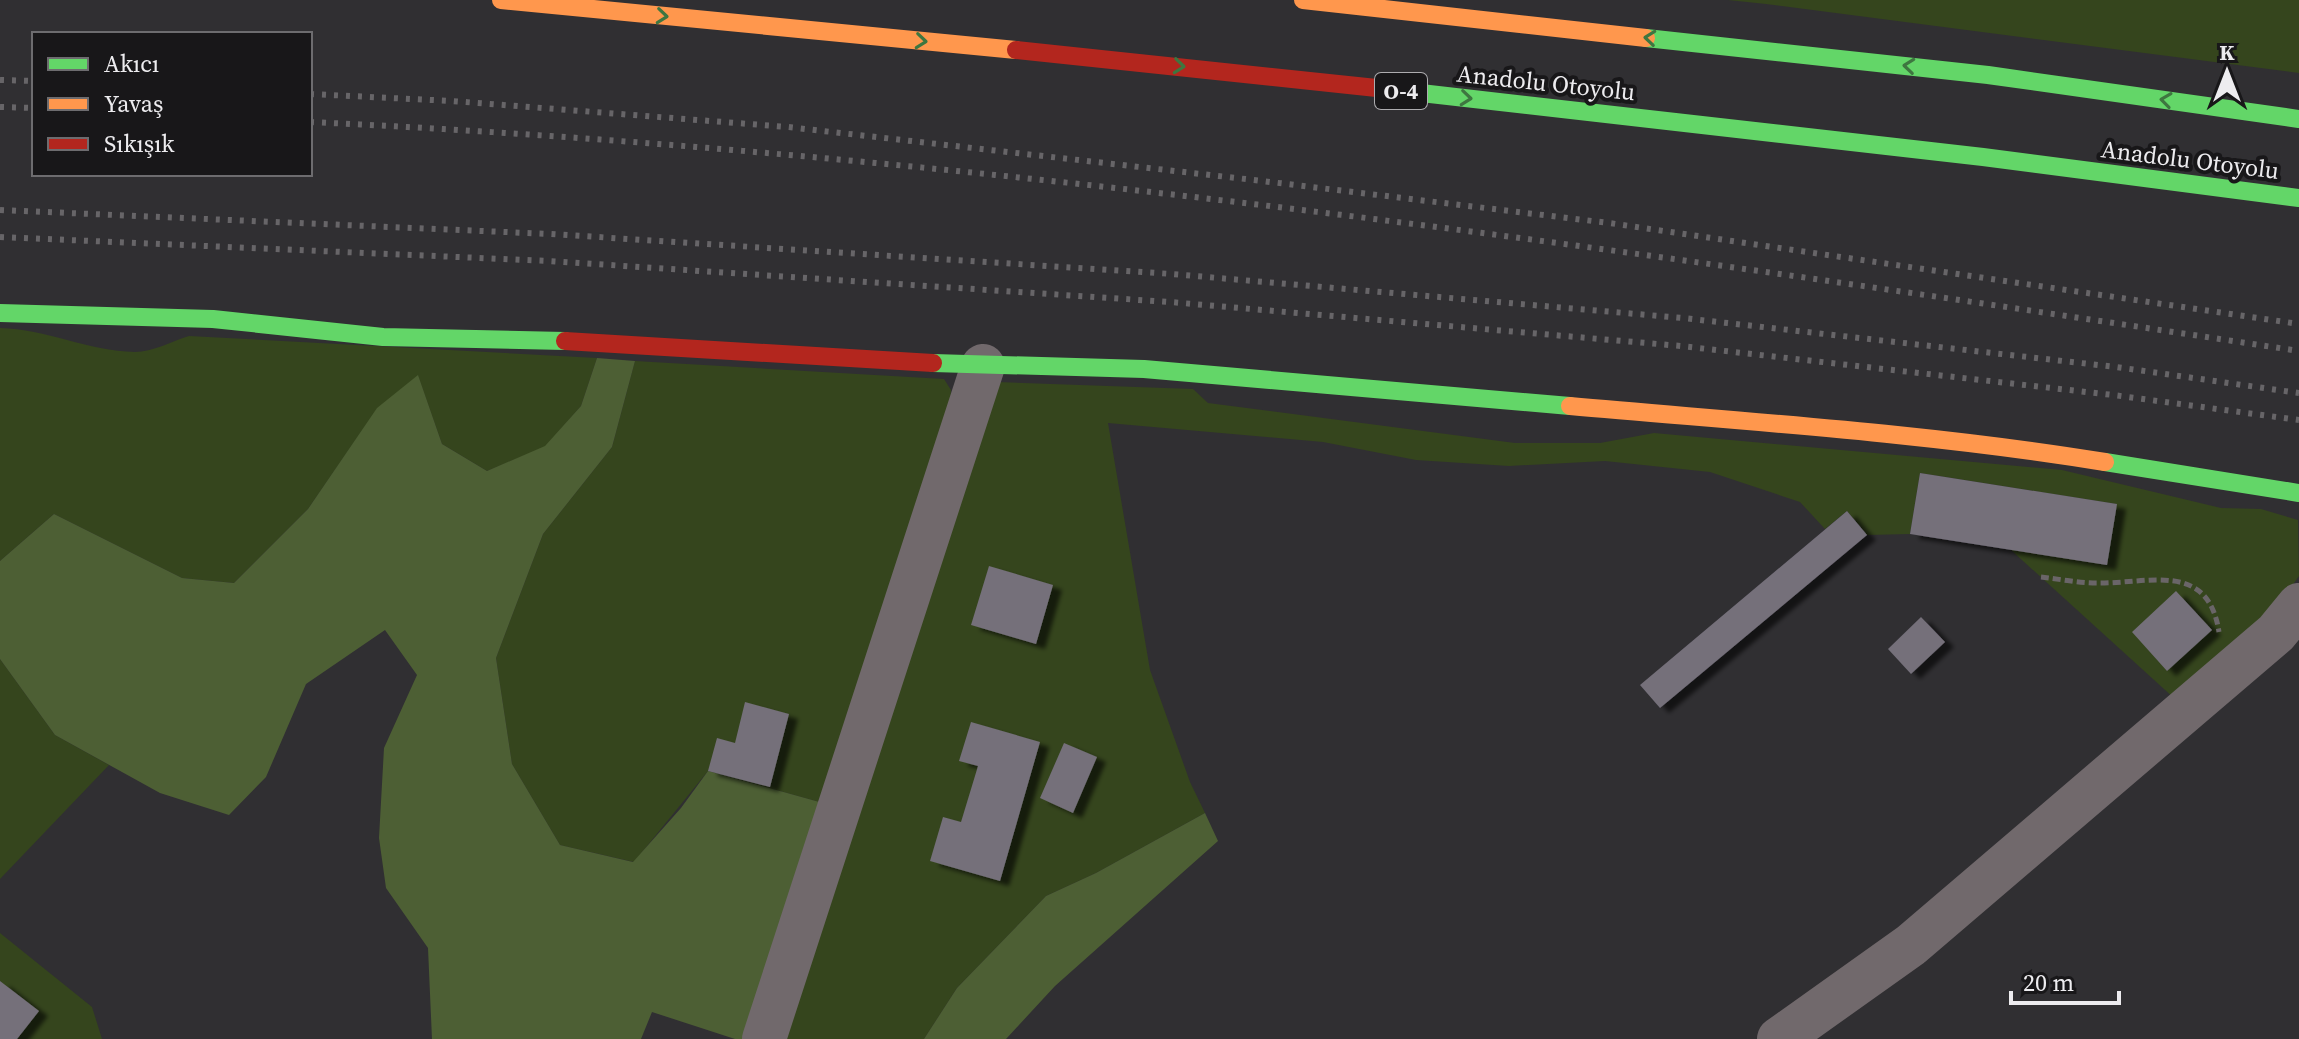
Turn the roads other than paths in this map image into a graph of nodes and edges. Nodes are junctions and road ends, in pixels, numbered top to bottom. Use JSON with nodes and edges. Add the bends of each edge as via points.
{"nodes":[{"id":1,"x":501,"y":0,"type":"edge"},
{"id":2,"x":1303,"y":0,"type":"edge"},
{"id":3,"x":2299,"y":119,"type":"edge"},
{"id":4,"x":2299,"y":198,"type":"edge"},
{"id":5,"x":0,"y":313,"type":"edge"},
{"id":6,"x":983,"y":366,"type":"junction"},
{"id":7,"x":2299,"y":493,"type":"edge"},
{"id":8,"x":2299,"y":605,"type":"edge"},
{"id":9,"x":764,"y":1039,"type":"edge"},
{"id":10,"x":1779,"y":1039,"type":"edge"}],
"edges":[{"from":1,"to":4,"type":"main road","name":"Anadolu Otoyolu","number":"O-4","one_way":true,"via":[[1206,69]]},
{"from":3,"to":2,"type":"main road","one_way":true,"via":[[1988,75]]},
{"from":5,"to":6,"type":"main road","via":[[213,319],[383,337],[574,341]]},
{"from":6,"to":7,"type":"main road","via":[[1144,369],[1874,433],[2052,453]]},
{"from":6,"to":9,"type":"street"},
{"from":8,"to":10,"type":"street","via":[[2276,633],[1911,945]]}]}
